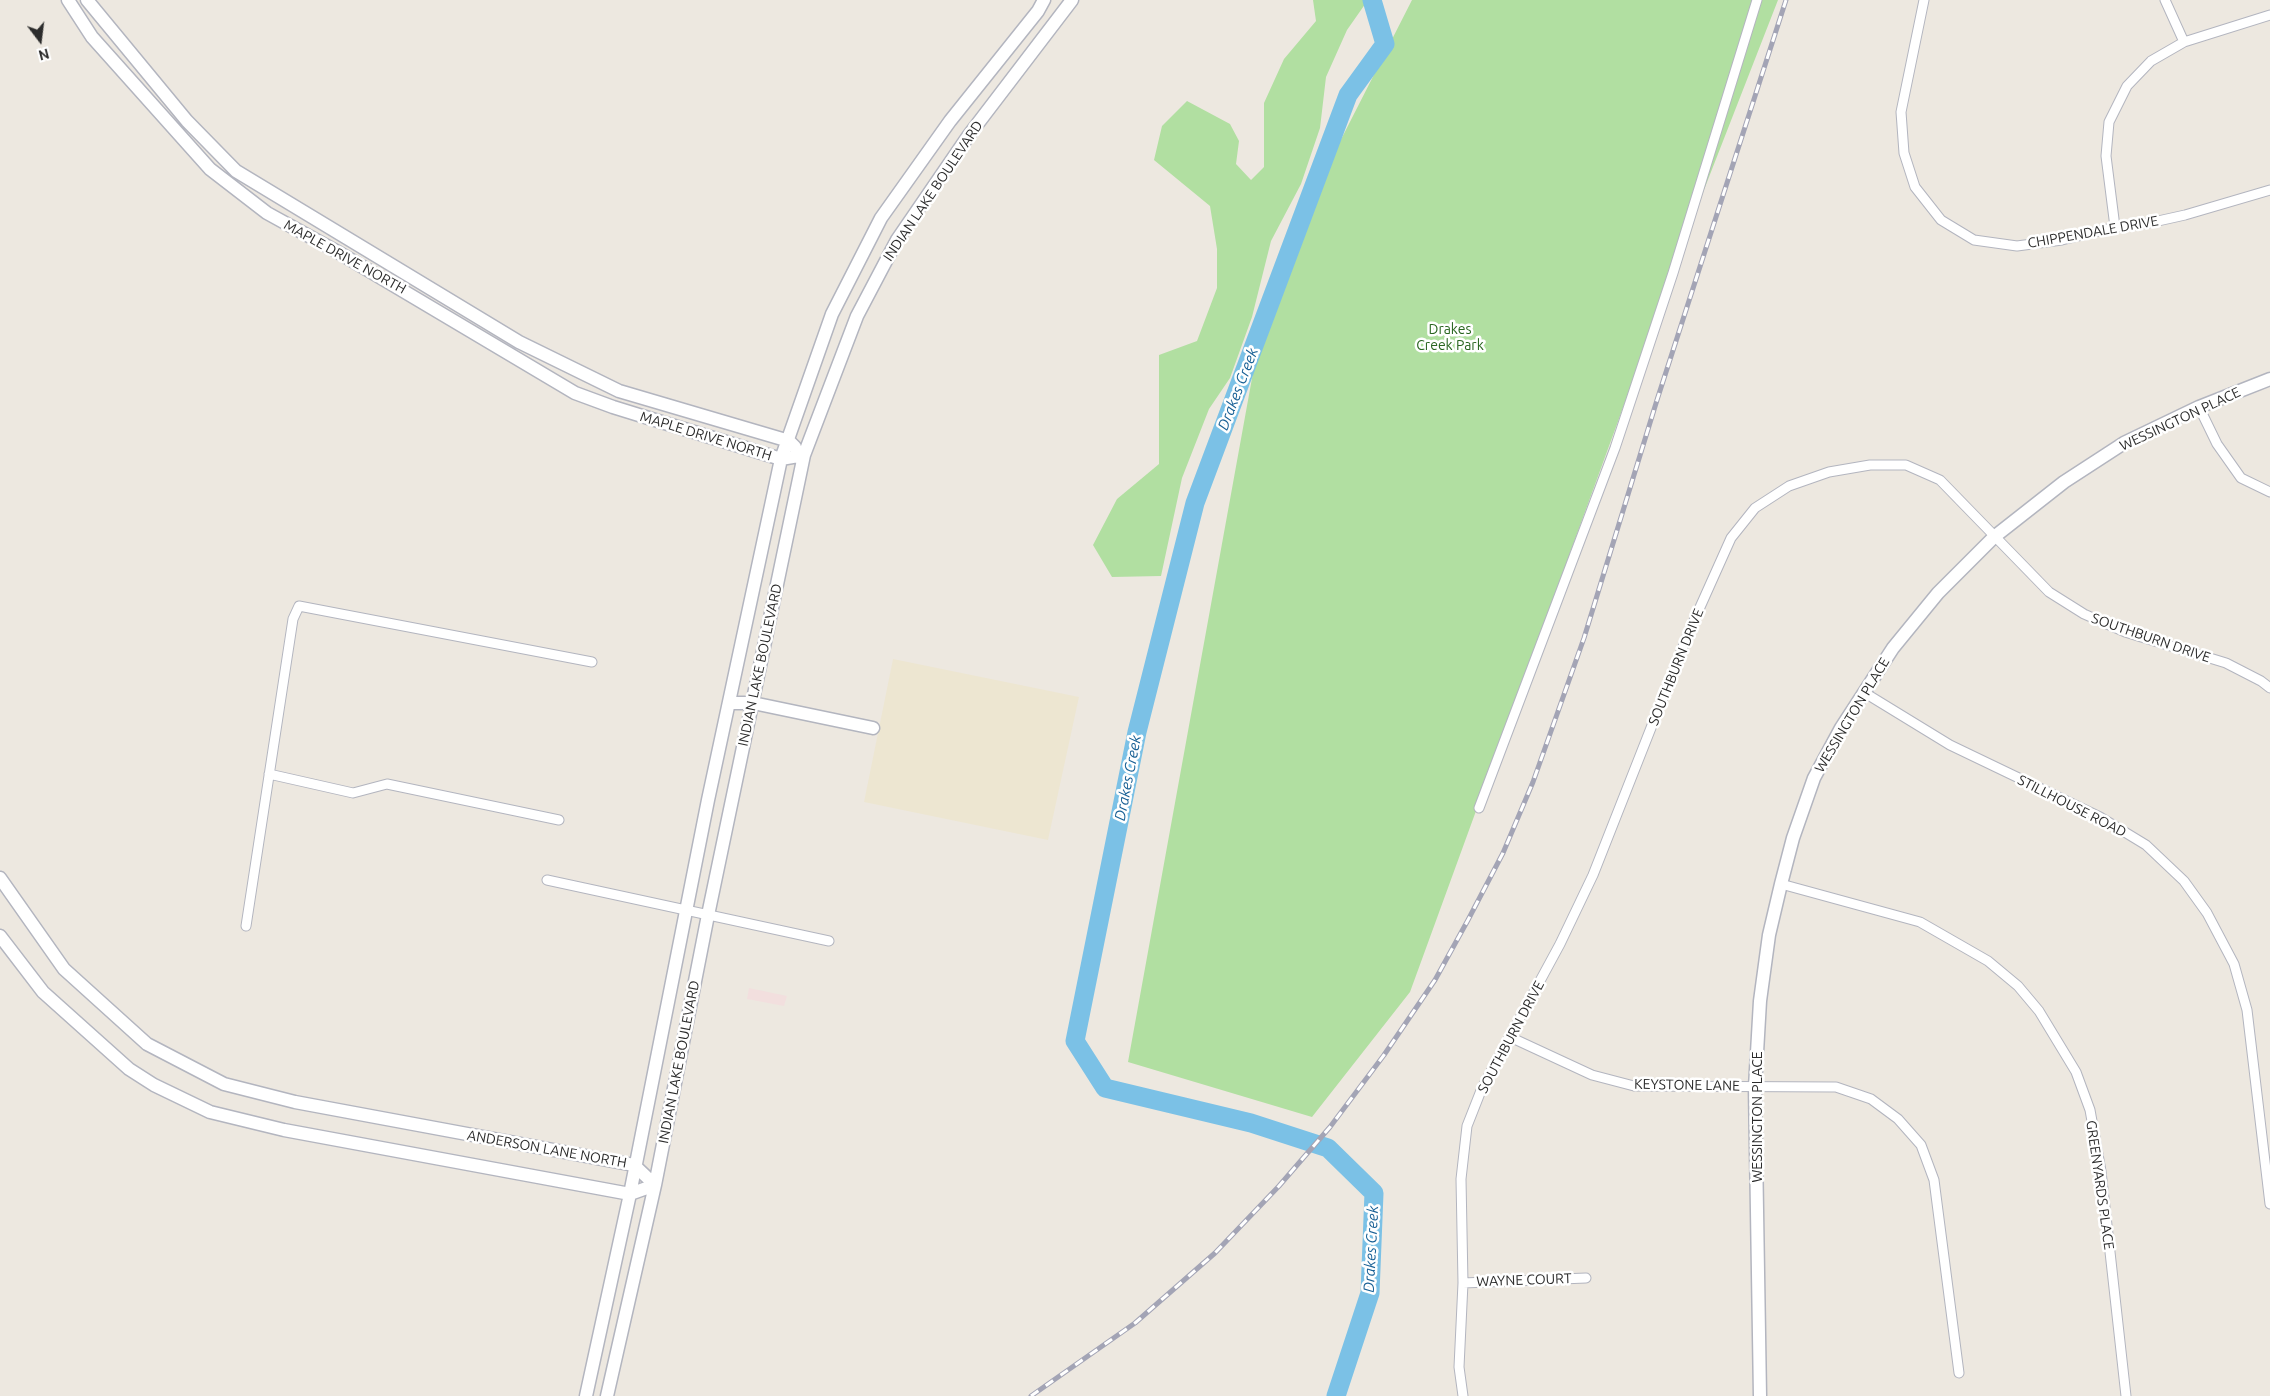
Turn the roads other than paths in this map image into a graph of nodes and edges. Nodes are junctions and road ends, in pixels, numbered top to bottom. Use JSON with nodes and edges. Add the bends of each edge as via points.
{"nodes":[{"id":1,"x":68,"y":0,"type":"edge"},
{"id":2,"x":87,"y":0,"type":"edge"},
{"id":3,"x":1044,"y":0,"type":"edge"},
{"id":4,"x":1072,"y":0,"type":"edge"},
{"id":5,"x":1757,"y":0,"type":"edge"},
{"id":6,"x":1924,"y":0,"type":"edge"},
{"id":7,"x":2166,"y":0,"type":"edge"},
{"id":8,"x":2270,"y":15,"type":"edge"},
{"id":9,"x":2184,"y":42,"type":"junction"},
{"id":10,"x":140,"y":66,"type":"junction"},
{"id":11,"x":126,"y":76,"type":"junction"},
{"id":12,"x":236,"y":171,"type":"junction"},
{"id":13,"x":225,"y":182,"type":"junction"},
{"id":14,"x":2270,"y":190,"type":"edge"},
{"id":15,"x":2115,"y":227,"type":"junction"},
{"id":16,"x":343,"y":237,"type":"junction"},
{"id":17,"x":336,"y":251,"type":"junction"},
{"id":18,"x":519,"y":342,"type":"junction"},
{"id":19,"x":511,"y":353,"type":"junction"},
{"id":20,"x":2270,"y":380,"type":"edge"},
{"id":21,"x":619,"y":391,"type":"junction"},
{"id":22,"x":613,"y":407,"type":"junction"},
{"id":23,"x":2199,"y":407,"type":"junction"},
{"id":24,"x":788,"y":441,"type":"junction"},
{"id":25,"x":804,"y":455,"type":"junction"},
{"id":26,"x":781,"y":459,"type":"junction"},
{"id":27,"x":2270,"y":492,"type":"edge"},
{"id":28,"x":1994,"y":537,"type":"junction"},
{"id":29,"x":592,"y":662,"type":"dead end"},
{"id":30,"x":2270,"y":688,"type":"edge"},
{"id":31,"x":1865,"y":693,"type":"junction"},
{"id":32,"x":753,"y":703,"type":"junction"},
{"id":33,"x":730,"y":704,"type":"junction"},
{"id":34,"x":873,"y":728,"type":"dead end"},
{"id":35,"x":269,"y":774,"type":"junction"},
{"id":36,"x":1480,"y":808,"type":"dead end"},
{"id":37,"x":559,"y":820,"type":"dead end"},
{"id":38,"x":0,"y":878,"type":"edge"},
{"id":39,"x":547,"y":880,"type":"dead end"},
{"id":40,"x":1781,"y":884,"type":"junction"},
{"id":41,"x":686,"y":911,"type":"junction"},
{"id":42,"x":708,"y":915,"type":"junction"},
{"id":43,"x":246,"y":926,"type":"dead end"},
{"id":44,"x":0,"y":936,"type":"edge"},
{"id":45,"x":829,"y":941,"type":"dead end"},
{"id":46,"x":1510,"y":1037,"type":"junction"},
{"id":47,"x":1755,"y":1087,"type":"junction"},
{"id":48,"x":634,"y":1165,"type":"junction"},
{"id":49,"x":655,"y":1185,"type":"junction"},
{"id":50,"x":630,"y":1194,"type":"junction"},
{"id":51,"x":2270,"y":1204,"type":"edge"},
{"id":52,"x":1586,"y":1278,"type":"dead end"},
{"id":53,"x":1463,"y":1283,"type":"junction"},
{"id":54,"x":1959,"y":1374,"type":"dead end"},
{"id":55,"x":586,"y":1396,"type":"edge"},
{"id":56,"x":607,"y":1396,"type":"edge"},
{"id":57,"x":1463,"y":1396,"type":"edge"},
{"id":58,"x":1760,"y":1396,"type":"edge"},
{"id":59,"x":2126,"y":1396,"type":"edge"}],
"edges":[{"from":1,"to":11,"type":"street","name":"MAPLE DRIVE NORTH","via":[[92,37]]},
{"from":2,"to":10,"type":"street","name":"MAPLE DRIVE NORTH"},
{"from":3,"to":24,"type":"street","name":"INDIAN LAKE BOULEVARD","via":[[881,218],[832,314]]},
{"from":4,"to":25,"type":"street","name":"INDIAN LAKE BOULEVARD","via":[[969,135],[897,240],[857,316]]},
{"from":5,"to":36,"type":"street","via":[[1615,448]]},
{"from":6,"to":15,"type":"street","name":"CHIPPENDALE DRIVE","via":[[1901,112],[1904,153],[1915,187],[1941,220],[1974,240],[2017,246],[2062,240]]},
{"from":7,"to":9,"type":"street"},
{"from":8,"to":9,"type":"street"},
{"from":9,"to":15,"type":"street","via":[[2151,61],[2139,73],[2127,86],[2109,122],[2106,156]]},
{"from":10,"to":11,"type":"street"},
{"from":10,"to":12,"type":"street","name":"MAPLE DRIVE NORTH"},
{"from":11,"to":13,"type":"street","name":"MAPLE DRIVE NORTH"},
{"from":12,"to":13,"type":"street"},
{"from":12,"to":16,"type":"street","name":"MAPLE DRIVE NORTH"},
{"from":13,"to":17,"type":"street","name":"MAPLE DRIVE NORTH","via":[[267,213]]},
{"from":14,"to":15,"type":"street","name":"CHIPPENDALE DRIVE","via":[[2185,215]]},
{"from":16,"to":17,"type":"street"},
{"from":16,"to":18,"type":"street","name":"MAPLE DRIVE NORTH"},
{"from":17,"to":19,"type":"street","name":"MAPLE DRIVE NORTH"},
{"from":18,"to":19,"type":"street"},
{"from":18,"to":21,"type":"street","name":"MAPLE DRIVE NORTH"},
{"from":19,"to":22,"type":"street","name":"MAPLE DRIVE NORTH","via":[[575,393]]},
{"from":20,"to":23,"type":"street","name":"WESSINGTON PLACE"},
{"from":21,"to":22,"type":"street"},
{"from":21,"to":24,"type":"street","name":"MAPLE DRIVE NORTH"},
{"from":22,"to":26,"type":"street","name":"MAPLE DRIVE NORTH"},
{"from":23,"to":27,"type":"street","via":[[2217,444],[2241,478]]},
{"from":23,"to":28,"type":"street","name":"WESSINGTON PLACE","via":[[2124,443],[2064,482]]},
{"from":24,"to":25,"type":"street","name":"MAPLE DRIVE NORTH"},
{"from":24,"to":26,"type":"street","name":"INDIAN LAKE BOULEVARD"},
{"from":25,"to":26,"type":"street","name":"MAPLE DRIVE NORTH"},
{"from":25,"to":32,"type":"street","name":"INDIAN LAKE BOULEVARD"},
{"from":26,"to":33,"type":"street","name":"INDIAN LAKE BOULEVARD"},
{"from":28,"to":30,"type":"street","name":"SOUTHBURN DRIVE","via":[[2049,592],[2084,614],[2125,632],[2226,664]]},
{"from":28,"to":31,"type":"street","name":"WESSINGTON PLACE","via":[[1938,593],[1893,648]]},
{"from":28,"to":46,"type":"street","name":"SOUTHBURN DRIVE","via":[[1940,480],[1906,465],[1870,465],[1829,472],[1789,486],[1756,508],[1731,538],[1688,634],[1592,875],[1560,944]]},
{"from":29,"to":35,"type":"street","via":[[299,606],[293,619]]},
{"from":31,"to":40,"type":"street","name":"WESSINGTON PLACE","via":[[1841,728],[1814,778]]},
{"from":31,"to":51,"type":"street","name":"STILLHOUSE ROAD","via":[[1950,745],[2100,817],[2146,845],[2184,881],[2207,913],[2234,964],[2247,1010]]},
{"from":32,"to":33,"type":"street"},
{"from":32,"to":34,"type":"street"},
{"from":32,"to":42,"type":"street","name":"INDIAN LAKE BOULEVARD"},
{"from":33,"to":41,"type":"street","name":"INDIAN LAKE BOULEVARD"},
{"from":35,"to":37,"type":"street","via":[[353,793],[387,784]]},
{"from":35,"to":43,"type":"street"},
{"from":38,"to":48,"type":"street","name":"ANDERSON LANE NORTH","via":[[64,969],[147,1044],[224,1084],[305,1104]]},
{"from":39,"to":41,"type":"street"},
{"from":40,"to":47,"type":"street","name":"WESSINGTON PLACE","via":[[1769,935],[1760,1001]]},
{"from":40,"to":59,"type":"street","name":"GREENYARDS PLACE","via":[[1920,922],[1988,961],[2018,986],[2039,1011],[2076,1072],[2090,1110],[2101,1171]]},
{"from":41,"to":42,"type":"street"},
{"from":41,"to":48,"type":"street","name":"INDIAN LAKE BOULEVARD"},
{"from":42,"to":45,"type":"street"},
{"from":42,"to":49,"type":"street","name":"INDIAN LAKE BOULEVARD"},
{"from":44,"to":50,"type":"street","name":"ANDERSON LANE NORTH","via":[[43,992],[129,1069],[210,1112],[284,1130]]},
{"from":46,"to":47,"type":"street","name":"KEYSTONE LANE","via":[[1592,1075],[1634,1086]]},
{"from":46,"to":53,"type":"street","name":"SOUTHBURN DRIVE","via":[[1482,1088],[1468,1126],[1461,1179]]},
{"from":47,"to":54,"type":"street","name":"KEYSTONE LANE","via":[[1836,1087],[1872,1099],[1898,1119],[1921,1145],[1934,1180]]},
{"from":47,"to":58,"type":"street","name":"WESSINGTON PLACE"},
{"from":48,"to":49,"type":"street","name":"ANDERSON LANE NORTH"},
{"from":48,"to":50,"type":"street","name":"INDIAN LAKE BOULEVARD"},
{"from":49,"to":50,"type":"street"},
{"from":49,"to":56,"type":"street","name":"INDIAN LAKE BOULEVARD"},
{"from":50,"to":55,"type":"street","name":"INDIAN LAKE BOULEVARD"},
{"from":52,"to":53,"type":"street","name":"WAYNE COURT"},
{"from":53,"to":57,"type":"street","name":"SOUTHBURN DRIVE","via":[[1459,1368]]}]}
